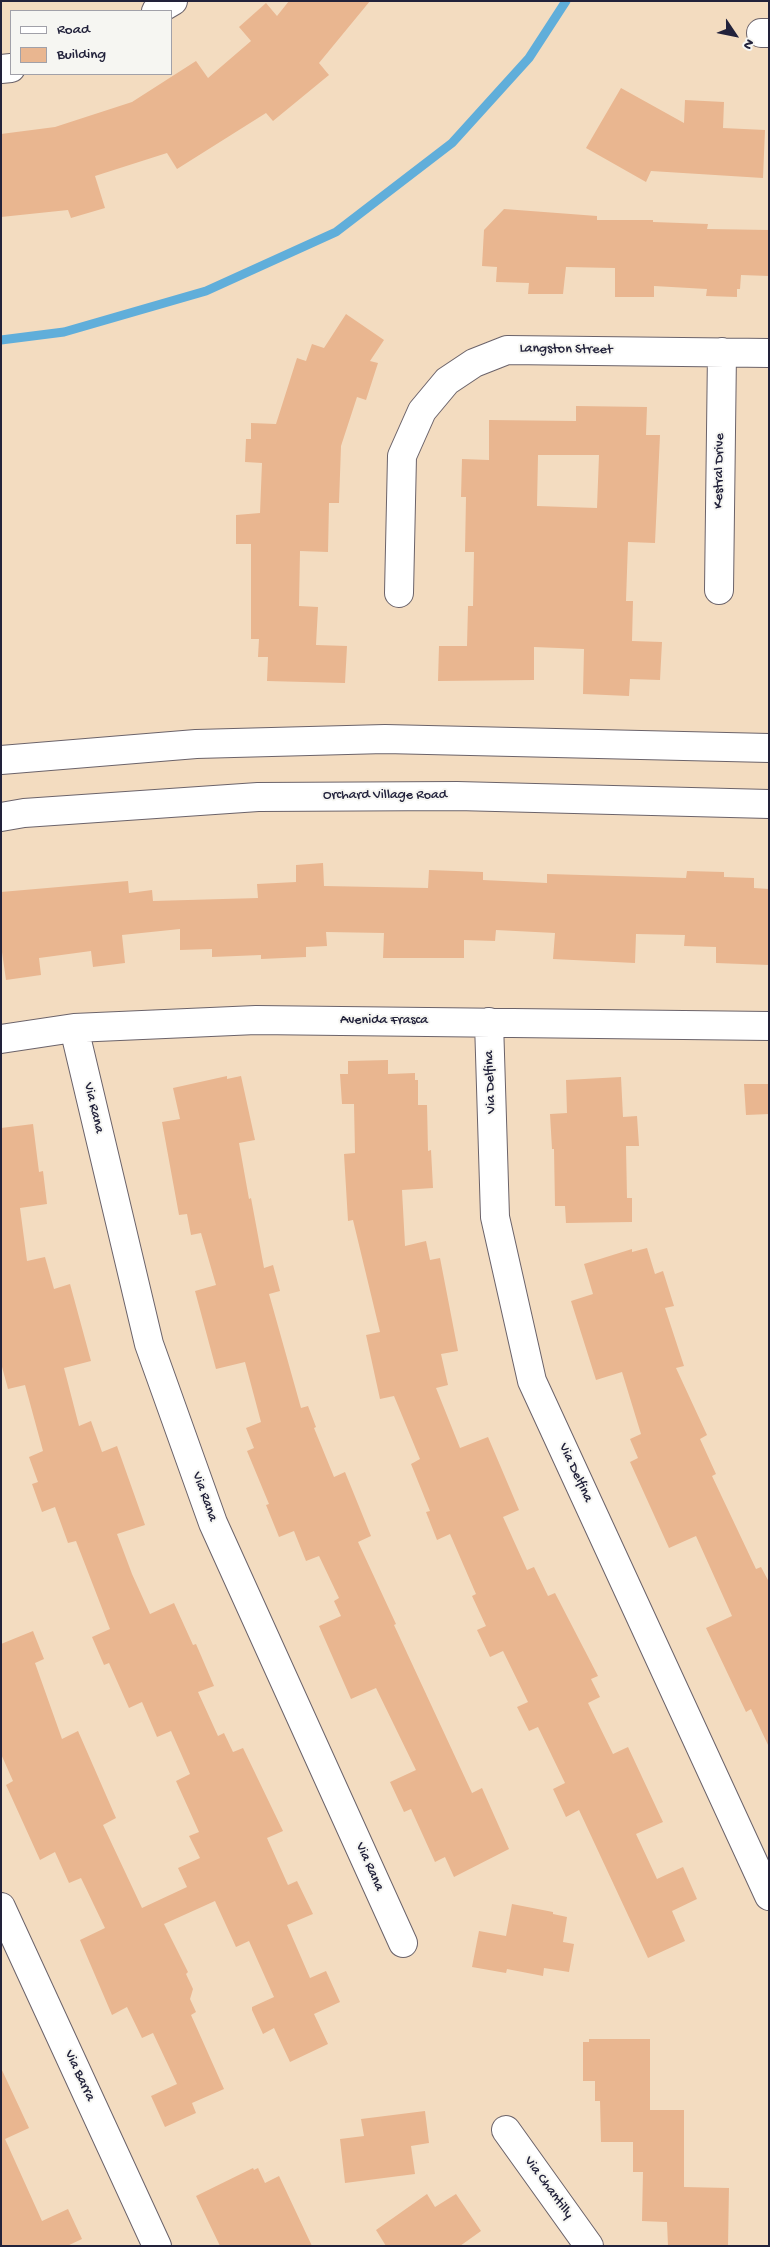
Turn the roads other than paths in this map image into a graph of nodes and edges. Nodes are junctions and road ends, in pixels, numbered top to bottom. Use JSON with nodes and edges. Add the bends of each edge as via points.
{"nodes":[{"id":1,"x":173,"y":1,"type":"edge"},
{"id":2,"x":158,"y":10,"type":"edge"},
{"id":3,"x":722,"y":352,"type":"junction"},
{"id":4,"x":769,"y":354,"type":"edge"},
{"id":5,"x":718,"y":590,"type":"dead end"},
{"id":6,"x":399,"y":593,"type":"dead end"},
{"id":7,"x":769,"y":748,"type":"edge"},
{"id":8,"x":1,"y":760,"type":"edge"},
{"id":9,"x":769,"y":804,"type":"edge"},
{"id":10,"x":1,"y":817,"type":"edge"},
{"id":11,"x":489,"y":1022,"type":"junction"},
{"id":12,"x":769,"y":1026,"type":"edge"},
{"id":13,"x":74,"y":1028,"type":"junction"},
{"id":14,"x":1,"y":1039,"type":"edge"},
{"id":15,"x":769,"y":1896,"type":"edge"},
{"id":16,"x":1,"y":1907,"type":"edge"},
{"id":17,"x":403,"y":1943,"type":"dead end"},
{"id":18,"x":506,"y":2130,"type":"dead end"},
{"id":19,"x":156,"y":2246,"type":"edge"},
{"id":20,"x":589,"y":2246,"type":"edge"}],
"edges":[{"from":1,"to":2,"type":"street"},
{"from":3,"to":4,"type":"street","name":"Langston Street"},
{"from":3,"to":5,"type":"street","name":"Kestral Drive"},
{"from":3,"to":6,"type":"street","name":"Langston Street","via":[[507,350],[474,364],[447,381],[422,411],[402,456]]},
{"from":7,"to":8,"type":"street","via":[[385,739],[188,744]]},
{"from":9,"to":10,"type":"street","name":"Orchard Village Road","via":[[457,796],[258,797]]},
{"from":11,"to":12,"type":"street","name":"Avenida Frasca"},
{"from":11,"to":13,"type":"street","name":"Avenida Frasca","via":[[256,1020]]},
{"from":11,"to":15,"type":"street","name":"Via Delfina","via":[[495,1217],[532,1381]]},
{"from":13,"to":14,"type":"street","name":"Avenida Frasca"},
{"from":13,"to":17,"type":"street","name":"Via Rana","via":[[149,1344],[213,1523]]},
{"from":16,"to":19,"type":"street","name":"Via Barra"},
{"from":18,"to":20,"type":"street","name":"Via Chantilly"}]}
